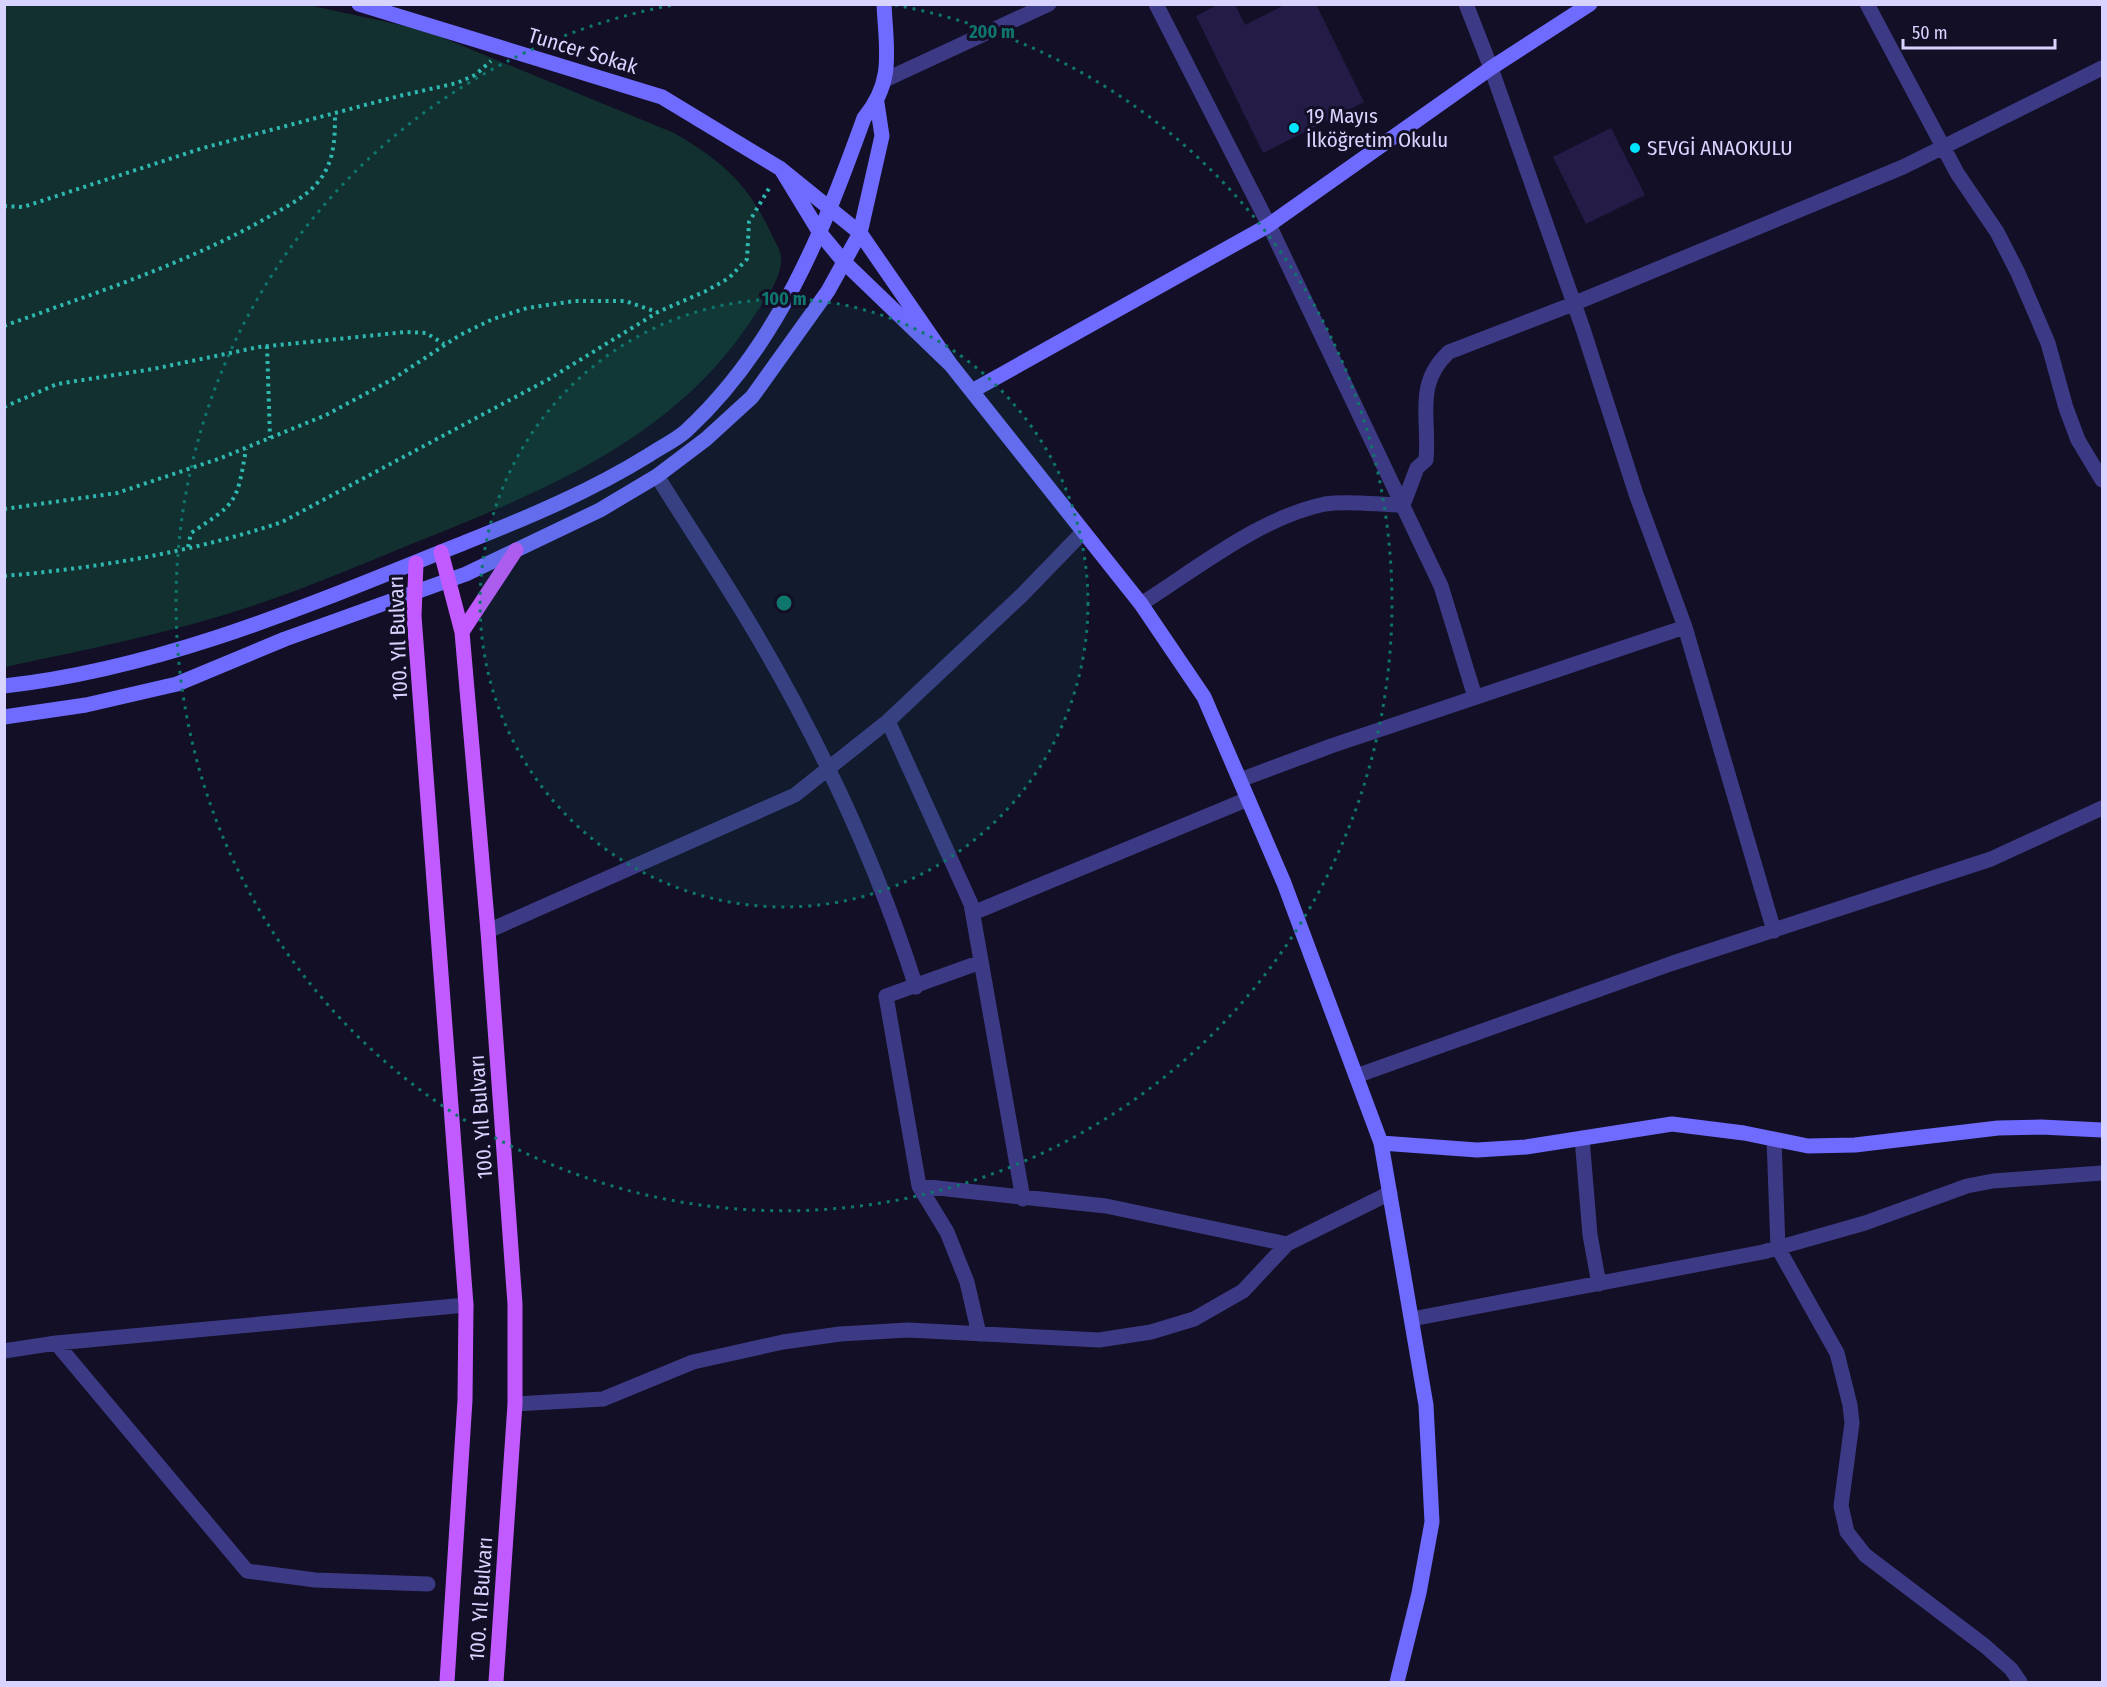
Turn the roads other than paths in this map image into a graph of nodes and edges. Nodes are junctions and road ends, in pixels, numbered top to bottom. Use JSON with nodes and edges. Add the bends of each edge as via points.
{"nodes":[{"id":1,"x":359,"y":4,"type":"edge"},
{"id":2,"x":884,"y":4,"type":"edge"},
{"id":3,"x":1049,"y":4,"type":"edge"},
{"id":4,"x":1156,"y":4,"type":"edge"},
{"id":5,"x":1466,"y":4,"type":"edge"},
{"id":6,"x":1590,"y":4,"type":"edge"},
{"id":7,"x":1867,"y":4,"type":"edge"},
{"id":8,"x":378,"y":7,"type":"edge"},
{"id":9,"x":1491,"y":68,"type":"junction"},
{"id":10,"x":2103,"y":68,"type":"edge"},
{"id":11,"x":887,"y":79,"type":"junction"},
{"id":12,"x":877,"y":103,"type":"junction"},
{"id":13,"x":1943,"y":147,"type":"junction"},
{"id":14,"x":781,"y":169,"type":"junction"},
{"id":15,"x":831,"y":209,"type":"junction"},
{"id":16,"x":1269,"y":225,"type":"junction"},
{"id":17,"x":820,"y":233,"type":"junction"},
{"id":18,"x":860,"y":233,"type":"junction"},
{"id":19,"x":844,"y":262,"type":"junction"},
{"id":20,"x":1573,"y":304,"type":"junction"},
{"id":21,"x":951,"y":365,"type":"junction"},
{"id":22,"x":972,"y":392,"type":"junction"},
{"id":23,"x":657,"y":476,"type":"junction"},
{"id":24,"x":2103,"y":480,"type":"edge"},
{"id":25,"x":1403,"y":505,"type":"junction"},
{"id":26,"x":1083,"y":531,"type":"junction"},
{"id":27,"x":516,"y":550,"type":"junction"},
{"id":28,"x":441,"y":552,"type":"junction"},
{"id":29,"x":416,"y":563,"type":"junction"},
{"id":30,"x":448,"y":580,"type":"junction"},
{"id":31,"x":414,"y":592,"type":"junction"},
{"id":32,"x":1141,"y":604,"type":"junction"},
{"id":33,"x":1685,"y":627,"type":"junction"},
{"id":34,"x":462,"y":632,"type":"junction"},
{"id":35,"x":4,"y":687,"type":"edge"},
{"id":36,"x":1475,"y":697,"type":"junction"},
{"id":37,"x":4,"y":717,"type":"edge"},
{"id":38,"x":888,"y":721,"type":"junction"},
{"id":39,"x":830,"y":770,"type":"junction"},
{"id":40,"x":1240,"y":780,"type":"junction"},
{"id":41,"x":1248,"y":799,"type":"junction"},
{"id":42,"x":2103,"y":808,"type":"edge"},
{"id":43,"x":973,"y":914,"type":"junction"},
{"id":44,"x":488,"y":931,"type":"junction"},
{"id":45,"x":1774,"y":931,"type":"junction"},
{"id":46,"x":981,"y":962,"type":"junction"},
{"id":47,"x":916,"y":987,"type":"junction"},
{"id":48,"x":1356,"y":1076,"type":"junction"},
{"id":49,"x":2103,"y":1130,"type":"edge"},
{"id":50,"x":1582,"y":1138,"type":"junction"},
{"id":51,"x":1774,"y":1139,"type":"junction"},
{"id":52,"x":1381,"y":1143,"type":"junction"},
{"id":53,"x":2103,"y":1173,"type":"edge"},
{"id":54,"x":920,"y":1186,"type":"junction"},
{"id":55,"x":1390,"y":1193,"type":"junction"},
{"id":56,"x":1023,"y":1199,"type":"junction"},
{"id":57,"x":1287,"y":1244,"type":"junction"},
{"id":58,"x":1778,"y":1248,"type":"junction"},
{"id":59,"x":1599,"y":1284,"type":"junction"},
{"id":60,"x":466,"y":1305,"type":"junction"},
{"id":61,"x":1412,"y":1319,"type":"junction"},
{"id":62,"x":979,"y":1334,"type":"junction"},
{"id":63,"x":56,"y":1343,"type":"junction"},
{"id":64,"x":4,"y":1351,"type":"edge"},
{"id":65,"x":515,"y":1404,"type":"junction"},
{"id":66,"x":428,"y":1584,"type":"dead end"},
{"id":67,"x":447,"y":1683,"type":"edge"},
{"id":68,"x":496,"y":1683,"type":"edge"},
{"id":69,"x":1397,"y":1683,"type":"edge"},
{"id":70,"x":2020,"y":1683,"type":"edge"}],
"edges":[{"from":1,"to":8,"type":"street","name":"Tuncer Sokak"},
{"from":2,"to":11,"type":"street"},
{"from":3,"to":11,"type":"street"},
{"from":4,"to":16,"type":"street"},
{"from":5,"to":9,"type":"street"},
{"from":6,"to":9,"type":"street"},
{"from":7,"to":13,"type":"street"},
{"from":8,"to":14,"type":"street","name":"Tuncer Sokak","via":[[662,97]]},
{"from":9,"to":16,"type":"street"},
{"from":9,"to":20,"type":"street"},
{"from":10,"to":13,"type":"street"},
{"from":11,"to":12,"type":"street"},
{"from":12,"to":15,"type":"street","via":[[864,118]]},
{"from":12,"to":18,"type":"street","via":[[882,136]]},
{"from":13,"to":20,"type":"street"},
{"from":13,"to":24,"type":"street","via":[[1997,232],[2031,298],[2078,441]]},
{"from":14,"to":15,"type":"street","name":"Tuncer Sokak"},
{"from":14,"to":17,"type":"street"},
{"from":15,"to":17,"type":"street"},
{"from":15,"to":18,"type":"street","name":"Tuncer Sokak"},
{"from":16,"to":22,"type":"street"},
{"from":16,"to":25,"type":"street"},
{"from":17,"to":19,"type":"street"},
{"from":17,"to":28,"type":"street","via":[[780,314],[752,356],[685,432],[586,492]]},
{"from":18,"to":19,"type":"street"},
{"from":18,"to":21,"type":"street","name":"Tuncer Sokak"},
{"from":19,"to":21,"type":"street"},
{"from":19,"to":23,"type":"street","via":[[828,291],[752,397],[706,440]]},
{"from":20,"to":25,"type":"street","via":[[1449,352],[1436,363],[1425,401],[1426,460],[1417,468]]},
{"from":20,"to":33,"type":"street"},
{"from":21,"to":22,"type":"street"},
{"from":22,"to":26,"type":"street"},
{"from":23,"to":27,"type":"street","via":[[600,510]]},
{"from":23,"to":39,"type":"street","via":[[757,635]]},
{"from":25,"to":32,"type":"street","via":[[1326,504],[1289,516],[1251,534]]},
{"from":25,"to":36,"type":"street","via":[[1441,586]]},
{"from":26,"to":32,"type":"street"},
{"from":26,"to":38,"type":"street","via":[[1022,595]]},
{"from":27,"to":30,"type":"street"},
{"from":27,"to":34,"type":"main road"},
{"from":28,"to":29,"type":"street"},
{"from":28,"to":30,"type":"main road","name":"100. Yıl Bulvarı"},
{"from":29,"to":31,"type":"main road","name":"100. Yıl Bulvarı"},
{"from":29,"to":35,"type":"street","via":[[257,625],[164,655]]},
{"from":30,"to":31,"type":"street"},
{"from":30,"to":34,"type":"main road","name":"100. Yıl Bulvarı"},
{"from":31,"to":37,"type":"street","via":[[177,684],[86,705]]},
{"from":31,"to":60,"type":"main road","name":"100. Yıl Bulvarı"},
{"from":32,"to":40,"type":"street","via":[[1204,697]]},
{"from":33,"to":36,"type":"street"},
{"from":33,"to":45,"type":"street"},
{"from":34,"to":44,"type":"main road","name":"100. Yıl Bulvarı"},
{"from":36,"to":40,"type":"street"},
{"from":38,"to":39,"type":"street"},
{"from":38,"to":43,"type":"street"},
{"from":39,"to":44,"type":"street","via":[[795,795]]},
{"from":39,"to":47,"type":"street","via":[[892,912]]},
{"from":40,"to":41,"type":"street"},
{"from":41,"to":43,"type":"street"},
{"from":41,"to":48,"type":"street","via":[[1284,883]]},
{"from":42,"to":45,"type":"street","via":[[1991,859]]},
{"from":43,"to":46,"type":"street"},
{"from":44,"to":65,"type":"main road","name":"100. Yıl Bulvarı","via":[[515,1304]]},
{"from":45,"to":48,"type":"street"},
{"from":46,"to":47,"type":"street"},
{"from":46,"to":56,"type":"street"},
{"from":47,"to":54,"type":"street","via":[[886,996]]},
{"from":48,"to":52,"type":"street"},
{"from":49,"to":51,"type":"street","via":[[1998,1128],[1855,1145],[1808,1146]]},
{"from":50,"to":51,"type":"street","via":[[1672,1124]]},
{"from":50,"to":52,"type":"street","via":[[1477,1150]]},
{"from":50,"to":59,"type":"street","via":[[1590,1235]]},
{"from":51,"to":58,"type":"street"},
{"from":52,"to":55,"type":"street"},
{"from":53,"to":58,"type":"street","via":[[1967,1186],[1865,1223]]},
{"from":54,"to":56,"type":"street"},
{"from":54,"to":62,"type":"street","via":[[947,1232],[967,1282]]},
{"from":55,"to":57,"type":"street"},
{"from":55,"to":61,"type":"street"},
{"from":56,"to":57,"type":"street","via":[[1106,1206]]},
{"from":57,"to":62,"type":"street","via":[[1243,1291],[1194,1319],[1151,1332],[1099,1340]]},
{"from":58,"to":59,"type":"street"},
{"from":58,"to":70,"type":"street","via":[[1837,1353],[1844,1376],[1852,1424],[1841,1506],[1847,1532],[1865,1555],[1985,1646],[2011,1669]]},
{"from":59,"to":61,"type":"street"},
{"from":60,"to":63,"type":"street"},
{"from":60,"to":67,"type":"main road","name":"100. Yıl Bulvarı","via":[[465,1400]]},
{"from":61,"to":69,"type":"street","via":[[1426,1405],[1432,1522]]},
{"from":62,"to":65,"type":"street","via":[[908,1330],[783,1342],[693,1362],[603,1399]]},
{"from":63,"to":64,"type":"street"},
{"from":63,"to":66,"type":"street","via":[[247,1571],[315,1580]]},
{"from":65,"to":68,"type":"main road","name":"100. Yıl Bulvarı"}]}
